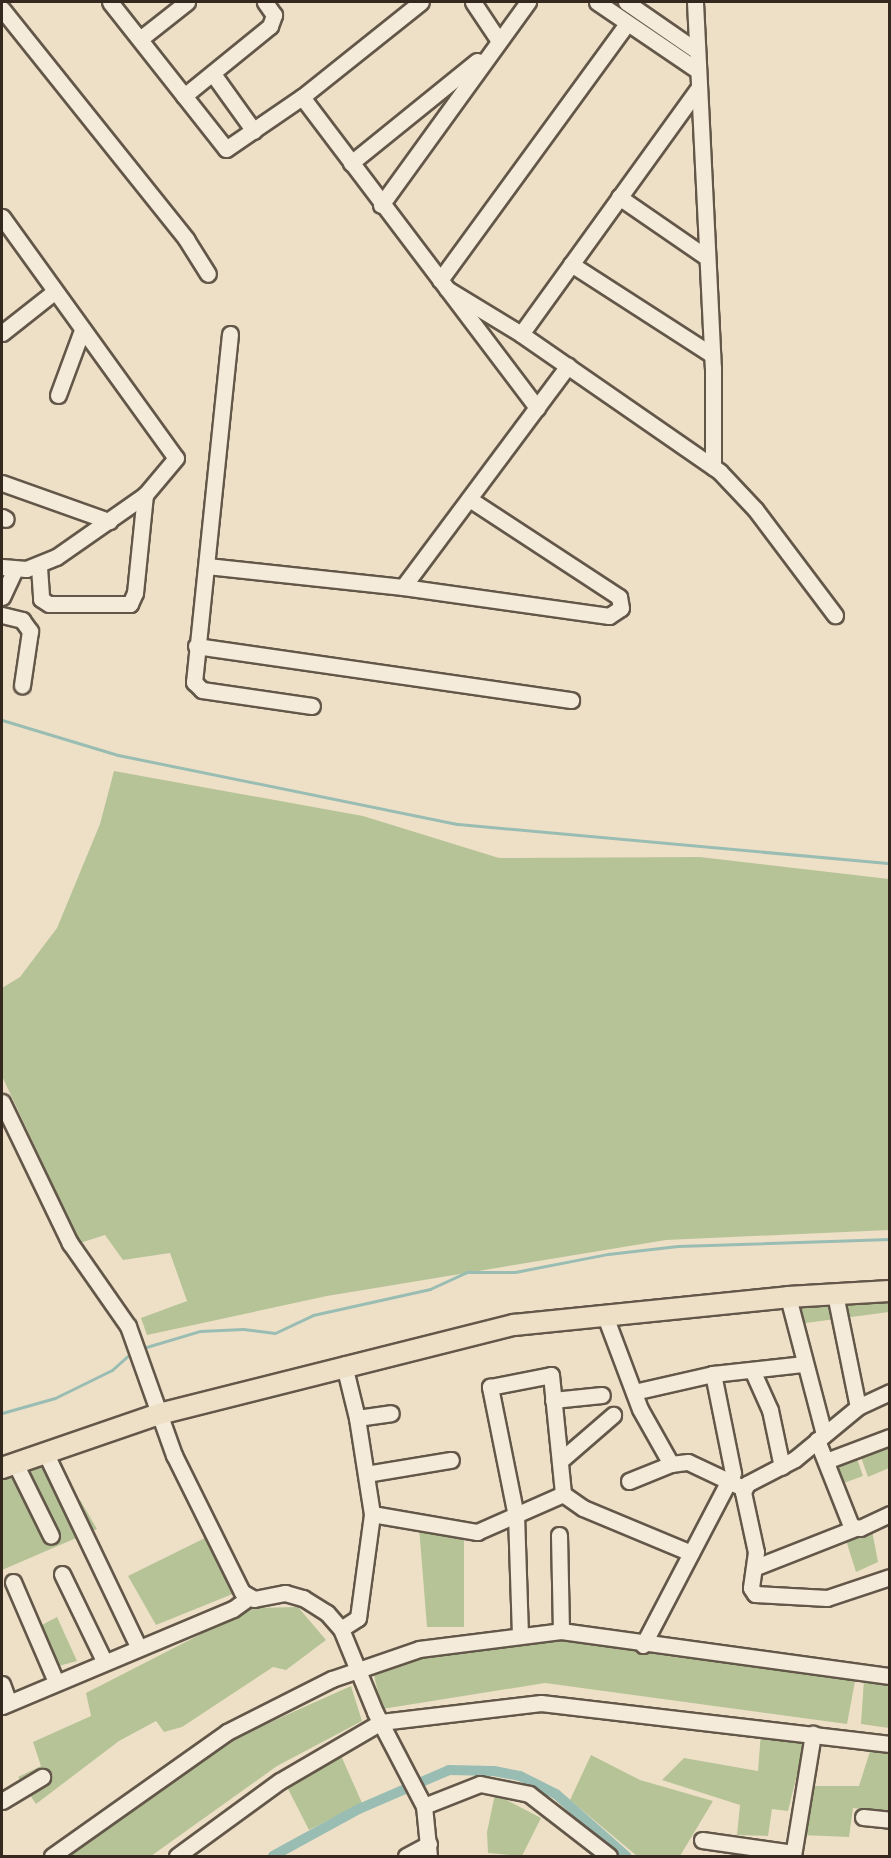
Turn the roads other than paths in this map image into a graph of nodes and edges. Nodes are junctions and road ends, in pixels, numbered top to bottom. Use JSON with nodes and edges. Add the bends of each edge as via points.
{"nodes":[{"id":1,"x":110,"y":2,"type":"edge"},
{"id":2,"x":187,"y":2,"type":"edge"},
{"id":3,"x":265,"y":2,"type":"edge"},
{"id":4,"x":421,"y":2,"type":"edge"},
{"id":5,"x":473,"y":2,"type":"edge"},
{"id":6,"x":528,"y":2,"type":"edge"},
{"id":7,"x":597,"y":2,"type":"edge"},
{"id":8,"x":626,"y":2,"type":"edge"},
{"id":9,"x":695,"y":2,"type":"edge"},
{"id":10,"x":2,"y":9,"type":"edge"},
{"id":11,"x":627,"y":24,"type":"junction"},
{"id":12,"x":140,"y":39,"type":"junction"},
{"id":13,"x":497,"y":43,"type":"junction"},
{"id":14,"x":697,"y":51,"type":"junction"},
{"id":15,"x":698,"y":70,"type":"junction"},
{"id":16,"x":213,"y":74,"type":"junction"},
{"id":17,"x":698,"y":90,"type":"junction"},
{"id":18,"x":184,"y":96,"type":"junction"},
{"id":19,"x":302,"y":97,"type":"junction"},
{"id":20,"x":254,"y":131,"type":"junction"},
{"id":21,"x":351,"y":163,"type":"junction"},
{"id":22,"x":619,"y":197,"type":"junction"},
{"id":23,"x":381,"y":205,"type":"junction"},
{"id":24,"x":2,"y":217,"type":"edge"},
{"id":25,"x":706,"y":257,"type":"junction"},
{"id":26,"x":571,"y":264,"type":"junction"},
{"id":27,"x":208,"y":274,"type":"dead end"},
{"id":28,"x":443,"y":284,"type":"junction"},
{"id":29,"x":54,"y":292,"type":"junction"},
{"id":30,"x":82,"y":330,"type":"junction"},
{"id":31,"x":2,"y":331,"type":"edge"},
{"id":32,"x":230,"y":334,"type":"dead end"},
{"id":33,"x":521,"y":334,"type":"junction"},
{"id":34,"x":712,"y":355,"type":"junction"},
{"id":35,"x":568,"y":366,"type":"junction"},
{"id":36,"x":58,"y":395,"type":"dead end"},
{"id":37,"x":537,"y":408,"type":"junction"},
{"id":38,"x":712,"y":467,"type":"junction"},
{"id":39,"x":2,"y":483,"type":"edge"},
{"id":40,"x":145,"y":495,"type":"junction"},
{"id":41,"x":471,"y":500,"type":"junction"},
{"id":42,"x":109,"y":521,"type":"junction"},
{"id":43,"x":207,"y":566,"type":"junction"},
{"id":44,"x":39,"y":567,"type":"junction"},
{"id":45,"x":8,"y":569,"type":"edge"},
{"id":46,"x":404,"y":587,"type":"junction"},
{"id":47,"x":2,"y":597,"type":"edge"},
{"id":48,"x":2,"y":615,"type":"edge"},
{"id":49,"x":835,"y":615,"type":"dead end"},
{"id":50,"x":196,"y":646,"type":"junction"},
{"id":51,"x":22,"y":685,"type":"dead end"},
{"id":52,"x":571,"y":700,"type":"dead end"},
{"id":53,"x":312,"y":706,"type":"dead end"},
{"id":54,"x":2,"y":1102,"type":"edge"},
{"id":55,"x":890,"y":1291,"type":"edge"},
{"id":56,"x":835,"y":1294,"type":"junction"},
{"id":57,"x":788,"y":1297,"type":"junction"},
{"id":58,"x":605,"y":1316,"type":"junction"},
{"id":59,"x":804,"y":1364,"type":"junction"},
{"id":60,"x":344,"y":1365,"type":"junction"},
{"id":61,"x":752,"y":1370,"type":"junction"},
{"id":62,"x":713,"y":1374,"type":"junction"},
{"id":63,"x":634,"y":1392,"type":"junction"},
{"id":64,"x":890,"y":1392,"type":"edge"},
{"id":65,"x":602,"y":1395,"type":"dead end"},
{"id":66,"x":554,"y":1400,"type":"junction"},
{"id":67,"x":157,"y":1405,"type":"junction"},
{"id":68,"x":858,"y":1407,"type":"junction"},
{"id":69,"x":392,"y":1413,"type":"dead end"},
{"id":70,"x":614,"y":1415,"type":"dead end"},
{"id":71,"x":357,"y":1418,"type":"junction"},
{"id":72,"x":820,"y":1437,"type":"junction"},
{"id":73,"x":890,"y":1437,"type":"edge"},
{"id":74,"x":45,"y":1452,"type":"junction"},
{"id":75,"x":451,"y":1460,"type":"dead end"},
{"id":76,"x":561,"y":1460,"type":"junction"},
{"id":77,"x":826,"y":1461,"type":"junction"},
{"id":78,"x":671,"y":1464,"type":"junction"},
{"id":79,"x":8,"y":1465,"type":"edge"},
{"id":80,"x":782,"y":1467,"type":"junction"},
{"id":81,"x":366,"y":1474,"type":"junction"},
{"id":82,"x":629,"y":1481,"type":"dead end"},
{"id":83,"x":737,"y":1485,"type":"junction"},
{"id":84,"x":563,"y":1494,"type":"junction"},
{"id":85,"x":372,"y":1514,"type":"junction"},
{"id":86,"x":890,"y":1514,"type":"edge"},
{"id":87,"x":516,"y":1516,"type":"junction"},
{"id":88,"x":855,"y":1528,"type":"junction"},
{"id":89,"x":559,"y":1535,"type":"dead end"},
{"id":90,"x":51,"y":1536,"type":"dead end"},
{"id":91,"x":691,"y":1553,"type":"junction"},
{"id":92,"x":756,"y":1567,"type":"junction"},
{"id":93,"x":62,"y":1574,"type":"dead end"},
{"id":94,"x":890,"y":1577,"type":"edge"},
{"id":95,"x":13,"y":1582,"type":"dead end"},
{"id":96,"x":248,"y":1598,"type":"junction"},
{"id":97,"x":341,"y":1629,"type":"junction"},
{"id":98,"x":561,"y":1631,"type":"junction"},
{"id":99,"x":520,"y":1635,"type":"junction"},
{"id":100,"x":643,"y":1645,"type":"junction"},
{"id":101,"x":138,"y":1646,"type":"junction"},
{"id":102,"x":104,"y":1661,"type":"junction"},
{"id":103,"x":361,"y":1672,"type":"junction"},
{"id":104,"x":890,"y":1676,"type":"edge"},
{"id":105,"x":56,"y":1682,"type":"junction"},
{"id":106,"x":2,"y":1684,"type":"edge"},
{"id":107,"x":5,"y":1705,"type":"edge"},
{"id":108,"x":381,"y":1722,"type":"junction"},
{"id":109,"x":813,"y":1734,"type":"junction"},
{"id":110,"x":890,"y":1744,"type":"edge"},
{"id":111,"x":42,"y":1777,"type":"dead end"},
{"id":112,"x":2,"y":1801,"type":"edge"},
{"id":113,"x":424,"y":1806,"type":"junction"},
{"id":114,"x":863,"y":1817,"type":"dead end"},
{"id":115,"x":890,"y":1820,"type":"edge"},
{"id":116,"x":702,"y":1840,"type":"dead end"},
{"id":117,"x":429,"y":1850,"type":"edge"},
{"id":118,"x":736,"y":1852,"type":"edge"},
{"id":119,"x":793,"y":1855,"type":"edge"},
{"id":120,"x":52,"y":1857,"type":"edge"},
{"id":121,"x":177,"y":1857,"type":"edge"},
{"id":122,"x":406,"y":1857,"type":"edge"},
{"id":123,"x":609,"y":1857,"type":"edge"}],
"edges":[{"from":1,"to":12,"type":"street"},
{"from":2,"to":12,"type":"street"},
{"from":3,"to":16,"type":"street","via":[[274,15],[272,22]]},
{"from":4,"to":19,"type":"street"},
{"from":5,"to":13,"type":"street"},
{"from":6,"to":13,"type":"street"},
{"from":7,"to":11,"type":"street"},
{"from":8,"to":14,"type":"street"},
{"from":9,"to":14,"type":"street"},
{"from":10,"to":27,"type":"street","via":[[186,239]]},
{"from":11,"to":15,"type":"street"},
{"from":11,"to":28,"type":"street"},
{"from":12,"to":18,"type":"street"},
{"from":13,"to":21,"type":"street"},
{"from":13,"to":23,"type":"street"},
{"from":14,"to":15,"type":"street"},
{"from":15,"to":17,"type":"street"},
{"from":16,"to":18,"type":"street"},
{"from":16,"to":20,"type":"street"},
{"from":17,"to":22,"type":"street"},
{"from":17,"to":25,"type":"street"},
{"from":18,"to":20,"type":"street","via":[[222,147],[231,148]]},
{"from":19,"to":20,"type":"street"},
{"from":19,"to":21,"type":"street"},
{"from":21,"to":23,"type":"street"},
{"from":22,"to":25,"type":"street"},
{"from":22,"to":26,"type":"street"},
{"from":23,"to":28,"type":"street"},
{"from":24,"to":29,"type":"street"},
{"from":25,"to":34,"type":"street"},
{"from":26,"to":33,"type":"street"},
{"from":26,"to":34,"type":"street"},
{"from":28,"to":33,"type":"street"},
{"from":28,"to":37,"type":"street"},
{"from":29,"to":30,"type":"street"},
{"from":29,"to":31,"type":"street"},
{"from":30,"to":36,"type":"street"},
{"from":30,"to":40,"type":"street","via":[[175,452],[173,462]]},
{"from":32,"to":43,"type":"street"},
{"from":33,"to":35,"type":"street"},
{"from":34,"to":38,"type":"street"},
{"from":35,"to":37,"type":"street"},
{"from":35,"to":38,"type":"street"},
{"from":37,"to":41,"type":"street"},
{"from":38,"to":49,"type":"street","via":[[755,509]]},
{"from":39,"to":42,"type":"street"},
{"from":40,"to":42,"type":"street"},
{"from":40,"to":44,"type":"street","via":[[135,593],[130,604],[49,604],[41,599]]},
{"from":41,"to":46,"type":"street"},
{"from":41,"to":46,"type":"street","via":[[619,597],[621,608],[609,616]]},
{"from":42,"to":44,"type":"street"},
{"from":43,"to":46,"type":"street"},
{"from":43,"to":50,"type":"street"},
{"from":44,"to":45,"type":"street"},
{"from":45,"to":47,"type":"street"},
{"from":48,"to":51,"type":"street","via":[[22,620],[30,631]]},
{"from":50,"to":52,"type":"street"},
{"from":50,"to":53,"type":"street","via":[[194,682],[202,690]]},
{"from":54,"to":67,"type":"street","via":[[70,1243],[136,1341]]},
{"from":55,"to":56,"type":"main road"},
{"from":56,"to":57,"type":"main road"},
{"from":56,"to":68,"type":"street"},
{"from":57,"to":58,"type":"main road"},
{"from":57,"to":59,"type":"street"},
{"from":58,"to":60,"type":"main road","via":[[514,1325]]},
{"from":58,"to":63,"type":"street"},
{"from":59,"to":61,"type":"street"},
{"from":59,"to":72,"type":"street"},
{"from":60,"to":67,"type":"main road"},
{"from":60,"to":71,"type":"street"},
{"from":61,"to":62,"type":"street"},
{"from":61,"to":80,"type":"street","via":[[770,1410]]},
{"from":62,"to":63,"type":"street"},
{"from":62,"to":83,"type":"street"},
{"from":63,"to":78,"type":"street"},
{"from":64,"to":68,"type":"street"},
{"from":65,"to":66,"type":"street"},
{"from":66,"to":76,"type":"street"},
{"from":66,"to":87,"type":"street","via":[[551,1375],[490,1387]]},
{"from":67,"to":74,"type":"main road"},
{"from":67,"to":96,"type":"street","via":[[174,1455]]},
{"from":68,"to":72,"type":"street"},
{"from":69,"to":71,"type":"street"},
{"from":70,"to":76,"type":"street"},
{"from":71,"to":81,"type":"street"},
{"from":72,"to":77,"type":"street"},
{"from":72,"to":80,"type":"street"},
{"from":73,"to":77,"type":"street"},
{"from":74,"to":79,"type":"main road"},
{"from":74,"to":101,"type":"street"},
{"from":75,"to":81,"type":"street"},
{"from":76,"to":84,"type":"street"},
{"from":77,"to":88,"type":"street","via":[[848,1521]]},
{"from":78,"to":82,"type":"street"},
{"from":78,"to":83,"type":"street","via":[[699,1465]]},
{"from":79,"to":90,"type":"street"},
{"from":80,"to":83,"type":"street"},
{"from":81,"to":85,"type":"street"},
{"from":83,"to":91,"type":"street"},
{"from":83,"to":92,"type":"street"},
{"from":84,"to":87,"type":"street"},
{"from":84,"to":91,"type":"street","via":[[583,1508]]},
{"from":85,"to":87,"type":"street","via":[[477,1532]]},
{"from":85,"to":97,"type":"street","via":[[358,1618]]},
{"from":86,"to":88,"type":"street"},
{"from":87,"to":99,"type":"street"},
{"from":88,"to":92,"type":"street"},
{"from":89,"to":98,"type":"street"},
{"from":91,"to":100,"type":"street"},
{"from":92,"to":94,"type":"street","via":[[751,1588],[759,1595],[827,1598]]},
{"from":93,"to":102,"type":"street"},
{"from":95,"to":105,"type":"street"},
{"from":96,"to":97,"type":"street","via":[[285,1593],[303,1598]]},
{"from":96,"to":101,"type":"street","via":[[233,1609]]},
{"from":97,"to":103,"type":"street"},
{"from":98,"to":99,"type":"street"},
{"from":98,"to":100,"type":"street"},
{"from":99,"to":103,"type":"street","via":[[419,1649]]},
{"from":100,"to":104,"type":"street"},
{"from":101,"to":102,"type":"street"},
{"from":102,"to":105,"type":"street"},
{"from":103,"to":108,"type":"street"},
{"from":103,"to":120,"type":"street","via":[[323,1684],[227,1732]]},
{"from":105,"to":107,"type":"street"},
{"from":106,"to":107,"type":"street"},
{"from":108,"to":109,"type":"street","via":[[542,1703]]},
{"from":108,"to":113,"type":"street"},
{"from":108,"to":121,"type":"street","via":[[280,1781]]},
{"from":109,"to":110,"type":"street"},
{"from":109,"to":119,"type":"street"},
{"from":111,"to":112,"type":"street"},
{"from":113,"to":117,"type":"street"},
{"from":113,"to":123,"type":"street","via":[[480,1784],[529,1794]]},
{"from":114,"to":115,"type":"street"},
{"from":116,"to":118,"type":"street"},
{"from":117,"to":122,"type":"street"},
{"from":118,"to":119,"type":"street"}]}
